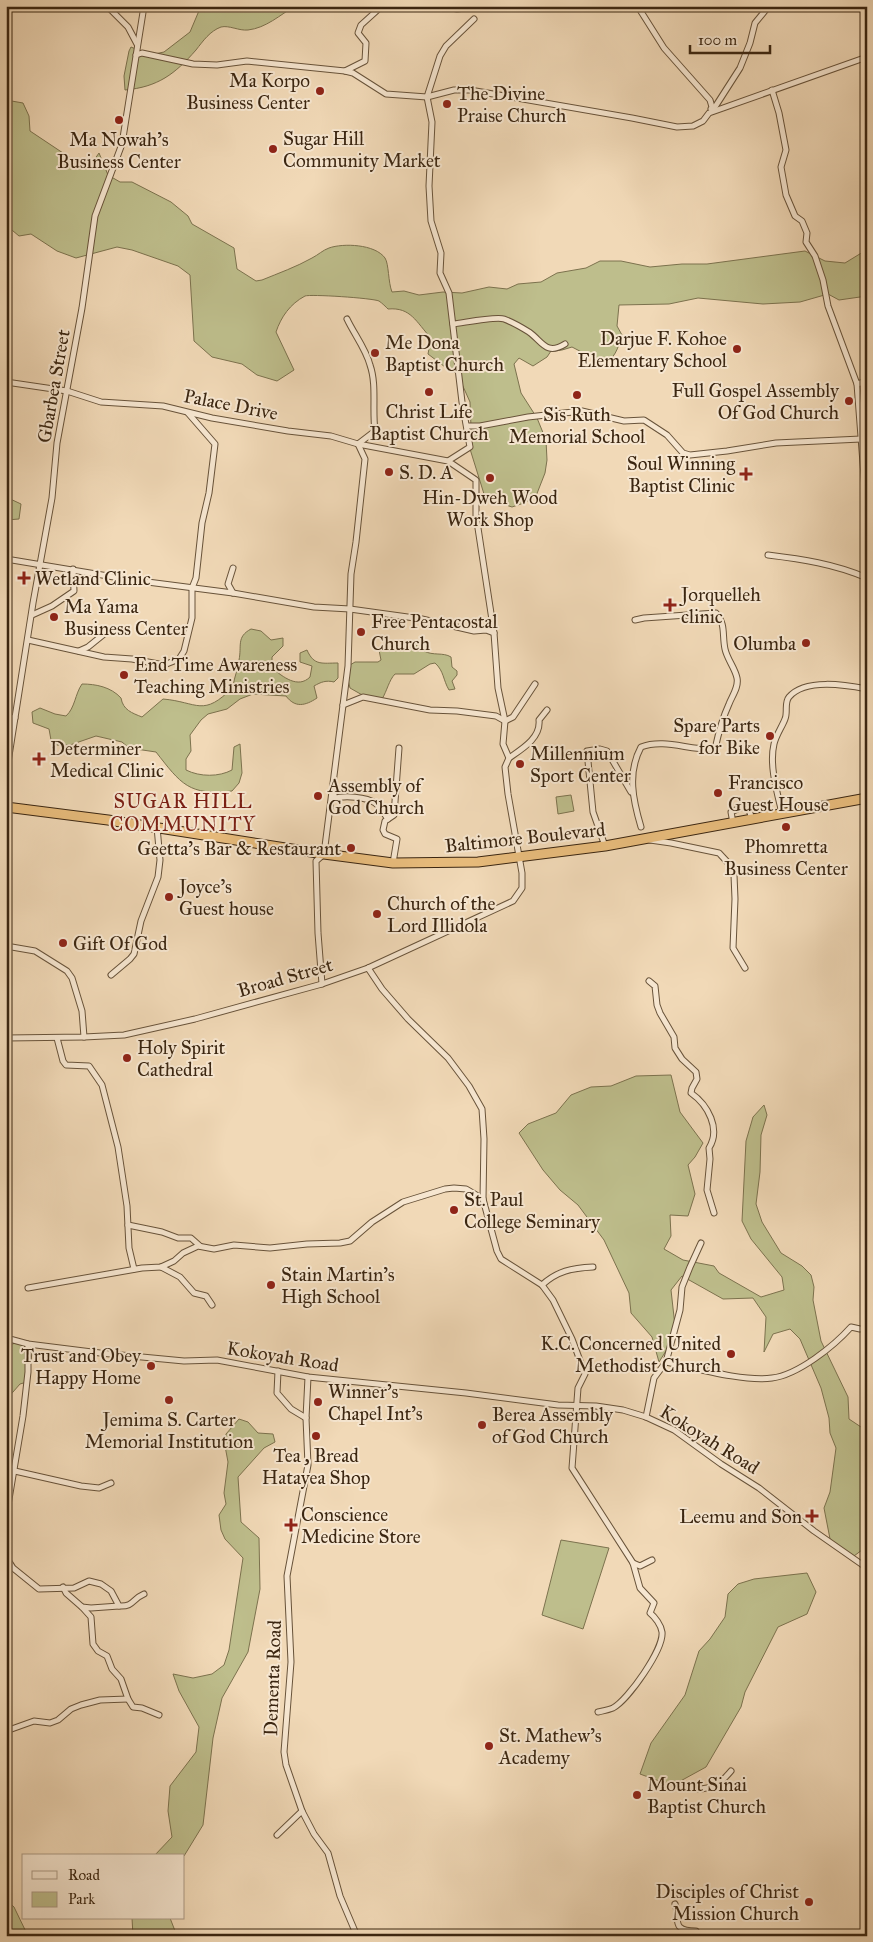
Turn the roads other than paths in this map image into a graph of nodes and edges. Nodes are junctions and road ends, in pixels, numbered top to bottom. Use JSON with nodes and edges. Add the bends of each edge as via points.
{"nodes":[{"id":1,"x":108,"y":6,"type":"edge"},
{"id":2,"x":144,"y":6,"type":"edge"},
{"id":3,"x":382,"y":6,"type":"edge"},
{"id":4,"x":442,"y":6,"type":"edge"},
{"id":5,"x":639,"y":6,"type":"edge"},
{"id":6,"x":769,"y":6,"type":"edge"},
{"id":7,"x":474,"y":7,"type":"edge"},
{"id":8,"x":474,"y":19,"type":"dead end"},
{"id":9,"x":138,"y":45,"type":"junction"},
{"id":10,"x":136,"y":55,"type":"junction"},
{"id":11,"x":867,"y":57,"type":"edge"},
{"id":12,"x":344,"y":71,"type":"junction"},
{"id":13,"x":772,"y":90,"type":"junction"},
{"id":14,"x":427,"y":98,"type":"junction"},
{"id":15,"x":712,"y":108,"type":"junction"},
{"id":16,"x":709,"y":114,"type":"junction"},
{"id":17,"x":347,"y":319,"type":"dead end"},
{"id":18,"x":453,"y":324,"type":"junction"},
{"id":19,"x":565,"y":344,"type":"dead end"},
{"id":20,"x":867,"y":381,"type":"edge"},
{"id":21,"x":6,"y":382,"type":"edge"},
{"id":22,"x":857,"y":384,"type":"junction"},
{"id":23,"x":67,"y":391,"type":"junction"},
{"id":24,"x":187,"y":412,"type":"junction"},
{"id":25,"x":467,"y":426,"type":"junction"},
{"id":26,"x":864,"y":433,"type":"edge"},
{"id":27,"x":861,"y":439,"type":"junction"},
{"id":28,"x":358,"y":444,"type":"junction"},
{"id":29,"x":448,"y":462,"type":"junction"},
{"id":30,"x":867,"y":514,"type":"edge"},
{"id":31,"x":768,"y":555,"type":"dead end"},
{"id":32,"x":6,"y":559,"type":"edge"},
{"id":33,"x":40,"y":563,"type":"junction"},
{"id":34,"x":233,"y":568,"type":"dead end"},
{"id":35,"x":73,"y":569,"type":"junction"},
{"id":36,"x":867,"y":578,"type":"edge"},
{"id":37,"x":192,"y":588,"type":"junction"},
{"id":38,"x":233,"y":593,"type":"junction"},
{"id":39,"x":350,"y":609,"type":"junction"},
{"id":40,"x":32,"y":615,"type":"junction"},
{"id":41,"x":635,"y":620,"type":"dead end"},
{"id":42,"x":109,"y":630,"type":"dead end"},
{"id":43,"x":494,"y":633,"type":"junction"},
{"id":44,"x":28,"y":640,"type":"junction"},
{"id":45,"x":78,"y":651,"type":"junction"},
{"id":46,"x":535,"y":684,"type":"dead end"},
{"id":47,"x":346,"y":688,"type":"junction"},
{"id":48,"x":867,"y":689,"type":"edge"},
{"id":49,"x":547,"y":710,"type":"dead end"},
{"id":50,"x":6,"y":717,"type":"edge"},
{"id":51,"x":15,"y":718,"type":"junction"},
{"id":52,"x":505,"y":721,"type":"junction"},
{"id":53,"x":400,"y":748,"type":"dead end"},
{"id":54,"x":509,"y":758,"type":"junction"},
{"id":55,"x":6,"y":775,"type":"edge"},
{"id":56,"x":334,"y":777,"type":"junction"},
{"id":57,"x":632,"y":795,"type":"junction"},
{"id":58,"x":867,"y":798,"type":"edge"},
{"id":59,"x":6,"y":807,"type":"edge"},
{"id":60,"x":782,"y":813,"type":"junction"},
{"id":61,"x":388,"y":819,"type":"junction"},
{"id":62,"x":752,"y":819,"type":"junction"},
{"id":63,"x":733,"y":823,"type":"junction"},
{"id":64,"x":157,"y":827,"type":"junction"},
{"id":65,"x":641,"y":827,"type":"dead end"},
{"id":66,"x":642,"y":839,"type":"junction"},
{"id":67,"x":605,"y":846,"type":"junction"},
{"id":68,"x":324,"y":854,"type":"junction"},
{"id":69,"x":518,"y":858,"type":"junction"},
{"id":70,"x":393,"y":862,"type":"junction"},
{"id":71,"x":6,"y":946,"type":"edge"},
{"id":72,"x":368,"y":968,"type":"junction"},
{"id":73,"x":745,"y":968,"type":"dead end"},
{"id":74,"x":111,"y":974,"type":"dead end"},
{"id":75,"x":649,"y":981,"type":"dead end"},
{"id":76,"x":322,"y":984,"type":"junction"},
{"id":77,"x":6,"y":1038,"type":"edge"},
{"id":78,"x":57,"y":1038,"type":"junction"},
{"id":79,"x":84,"y":1038,"type":"junction"},
{"id":80,"x":483,"y":1199,"type":"junction"},
{"id":81,"x":714,"y":1213,"type":"dead end"},
{"id":82,"x":128,"y":1225,"type":"junction"},
{"id":83,"x":702,"y":1243,"type":"dead end"},
{"id":84,"x":200,"y":1246,"type":"junction"},
{"id":85,"x":161,"y":1266,"type":"junction"},
{"id":86,"x":592,"y":1267,"type":"dead end"},
{"id":87,"x":134,"y":1269,"type":"junction"},
{"id":88,"x":542,"y":1285,"type":"junction"},
{"id":89,"x":28,"y":1288,"type":"dead end"},
{"id":90,"x":212,"y":1305,"type":"dead end"},
{"id":91,"x":860,"y":1329,"type":"dead end"},
{"id":92,"x":6,"y":1338,"type":"edge"},
{"id":93,"x":28,"y":1344,"type":"junction"},
{"id":94,"x":666,"y":1362,"type":"junction"},
{"id":95,"x":278,"y":1371,"type":"junction"},
{"id":96,"x":308,"y":1377,"type":"junction"},
{"id":97,"x":576,"y":1406,"type":"junction"},
{"id":98,"x":646,"y":1417,"type":"junction"},
{"id":99,"x":306,"y":1418,"type":"junction"},
{"id":100,"x":6,"y":1470,"type":"edge"},
{"id":101,"x":13,"y":1472,"type":"junction"},
{"id":102,"x":112,"y":1483,"type":"dead end"},
{"id":103,"x":6,"y":1517,"type":"edge"},
{"id":104,"x":6,"y":1557,"type":"edge"},
{"id":105,"x":652,"y":1560,"type":"dead end"},
{"id":106,"x":633,"y":1563,"type":"junction"},
{"id":107,"x":867,"y":1568,"type":"edge"},
{"id":108,"x":63,"y":1587,"type":"junction"},
{"id":109,"x":144,"y":1594,"type":"dead end"},
{"id":110,"x":119,"y":1606,"type":"junction"},
{"id":111,"x":82,"y":1607,"type":"junction"},
{"id":112,"x":128,"y":1699,"type":"junction"},
{"id":113,"x":598,"y":1712,"type":"dead end"},
{"id":114,"x":159,"y":1715,"type":"dead end"},
{"id":115,"x":6,"y":1731,"type":"edge"},
{"id":116,"x":731,"y":1771,"type":"dead end"},
{"id":117,"x":697,"y":1789,"type":"dead end"},
{"id":118,"x":302,"y":1811,"type":"junction"},
{"id":119,"x":277,"y":1835,"type":"dead end"},
{"id":120,"x":675,"y":1904,"type":"dead end"},
{"id":121,"x":696,"y":1931,"type":"dead end"},
{"id":122,"x":357,"y":1936,"type":"edge"}],
"edges":[{"from":1,"to":9,"type":"street"},
{"from":2,"to":9,"type":"street","name":"Gbarbea Street"},
{"from":3,"to":12,"type":"street","via":[[361,24],[358,33],[366,43],[365,61]]},
{"from":4,"to":7,"type":"street","via":[[457,9]]},
{"from":5,"to":15,"type":"street","via":[[664,48],[710,100]]},
{"from":6,"to":15,"type":"street","via":[[755,23],[740,68],[716,107]]},
{"from":8,"to":14,"type":"street","via":[[440,56]]},
{"from":9,"to":10,"type":"street","name":"Gbarbea Street"},
{"from":10,"to":12,"type":"street","via":[[142,53],[204,64],[247,61]]},
{"from":10,"to":23,"type":"street","name":"Gbarbea Street","via":[[122,144],[96,216]]},
{"from":11,"to":13,"type":"street"},
{"from":12,"to":14,"type":"street","via":[[353,73],[386,94]]},
{"from":13,"to":16,"type":"street"},
{"from":13,"to":22,"type":"street","via":[[786,150],[781,167],[786,195],[795,216],[805,227],[806,242],[824,280],[828,306]]},
{"from":14,"to":16,"type":"street","via":[[454,90],[470,90],[676,127],[693,126]]},
{"from":14,"to":18,"type":"street","via":[[432,122],[431,220],[441,253],[440,273],[449,293]]},
{"from":15,"to":16,"type":"street"},
{"from":17,"to":28,"type":"street","via":[[370,364],[374,388],[375,431]]},
{"from":18,"to":19,"type":"street","via":[[502,318],[529,332],[542,345],[558,348]]},
{"from":18,"to":25,"type":"street"},
{"from":20,"to":22,"type":"street"},
{"from":21,"to":23,"type":"street","name":"Palace Drive"},
{"from":22,"to":26,"type":"street"},
{"from":23,"to":24,"type":"street","name":"Palace Drive","via":[[101,402],[163,406]]},
{"from":23,"to":33,"type":"street","name":"Gbarbea Street","via":[[56,443],[52,498]]},
{"from":24,"to":28,"type":"street","name":"Palace Drive","via":[[331,436]]},
{"from":24,"to":37,"type":"street","via":[[215,444]]},
{"from":25,"to":27,"type":"street","via":[[582,411],[624,421],[644,420],[667,434],[683,453],[690,455],[776,443]]},
{"from":25,"to":29,"type":"street","via":[[470,447]]},
{"from":26,"to":27,"type":"street"},
{"from":27,"to":30,"type":"street"},
{"from":28,"to":29,"type":"street","name":"Palace Drive"},
{"from":28,"to":39,"type":"street","via":[[365,459]]},
{"from":29,"to":43,"type":"street","name":"Palace Drive","via":[[476,480],[476,515]]},
{"from":31,"to":36,"type":"street","via":[[805,559]]},
{"from":32,"to":33,"type":"street"},
{"from":33,"to":35,"type":"street"},
{"from":33,"to":40,"type":"street","name":"Gbarbea Street"},
{"from":34,"to":38,"type":"street","via":[[228,584]]},
{"from":35,"to":37,"type":"street"},
{"from":35,"to":40,"type":"street","via":[[74,591]]},
{"from":37,"to":38,"type":"street"},
{"from":37,"to":45,"type":"street","via":[[192,618],[179,659],[164,665]]},
{"from":38,"to":39,"type":"street","via":[[314,607]]},
{"from":39,"to":43,"type":"street"},
{"from":39,"to":47,"type":"street"},
{"from":40,"to":44,"type":"street","name":"Gbarbea Street"},
{"from":41,"to":57,"type":"street","via":[[716,613],[724,628],[725,650],[738,680],[715,749],[657,742],[641,747],[635,757]]},
{"from":42,"to":45,"type":"street"},
{"from":43,"to":52,"type":"street","name":"Broad Street","via":[[498,688]]},
{"from":44,"to":45,"type":"street"},
{"from":44,"to":51,"type":"street","name":"Gbarbea Street"},
{"from":46,"to":52,"type":"street","via":[[513,717]]},
{"from":47,"to":52,"type":"street","via":[[343,705],[363,697],[430,710],[496,716]]},
{"from":47,"to":56,"type":"street"},
{"from":48,"to":60,"type":"street","via":[[822,684],[809,686],[789,696],[786,717],[774,745],[774,775]]},
{"from":49,"to":54,"type":"street","via":[[529,745]]},
{"from":50,"to":51,"type":"street"},
{"from":51,"to":55,"type":"street","name":"Gbarbea Street"},
{"from":52,"to":54,"type":"street","name":"Broad Street","via":[[503,744]]},
{"from":53,"to":61,"type":"street","via":[[394,815]]},
{"from":54,"to":69,"type":"street","name":"Broad Street","via":[[506,767],[508,794]]},
{"from":56,"to":61,"type":"street","via":[[334,799],[340,796],[370,800]]},
{"from":56,"to":68,"type":"street"},
{"from":57,"to":65,"type":"street"},
{"from":57,"to":67,"type":"street","via":[[607,751],[587,751],[592,812]]},
{"from":58,"to":60,"type":"highway","name":"Baltimore Boulevard"},
{"from":59,"to":64,"type":"highway","name":"Baltimore Boulevard"},
{"from":60,"to":62,"type":"highway","name":"Baltimore Boulevard"},
{"from":61,"to":70,"type":"street","via":[[383,832],[397,840]]},
{"from":62,"to":63,"type":"highway","name":"Baltimore Boulevard"},
{"from":62,"to":63,"type":"street","via":[[749,810],[742,807],[731,812]]},
{"from":63,"to":66,"type":"highway","name":"Baltimore Boulevard"},
{"from":64,"to":68,"type":"highway","name":"Baltimore Boulevard"},
{"from":64,"to":74,"type":"street","via":[[158,876],[141,921],[134,954]]},
{"from":66,"to":67,"type":"highway","name":"Baltimore Boulevard"},
{"from":66,"to":73,"type":"street","via":[[712,851],[726,860],[734,875],[733,948]]},
{"from":67,"to":69,"type":"highway","name":"Baltimore Boulevard"},
{"from":68,"to":70,"type":"highway","name":"Baltimore Boulevard"},
{"from":68,"to":76,"type":"street","via":[[316,861]]},
{"from":69,"to":70,"type":"highway","name":"Baltimore Boulevard","via":[[478,862]]},
{"from":69,"to":72,"type":"street","name":"Broad Street","via":[[522,888],[513,901]]},
{"from":71,"to":79,"type":"street","via":[[36,951],[67,971],[82,1011]]},
{"from":72,"to":76,"type":"street","name":"Broad Street"},
{"from":72,"to":80,"type":"street","via":[[408,1019],[448,1058],[482,1109]]},
{"from":75,"to":81,"type":"street","via":[[655,986],[660,1013],[674,1036],[675,1048],[696,1072],[697,1079],[691,1093],[706,1105],[714,1127],[713,1142],[709,1148],[707,1190]]},
{"from":76,"to":79,"type":"street","name":"Broad Street","via":[[155,1029]]},
{"from":77,"to":78,"type":"street","name":"Broad Street"},
{"from":78,"to":79,"type":"street","name":"Broad Street"},
{"from":78,"to":82,"type":"street","via":[[66,1065],[90,1066],[102,1085],[118,1147]]},
{"from":80,"to":84,"type":"street","via":[[474,1192],[454,1188],[419,1196],[395,1206],[357,1237],[340,1243],[270,1248],[234,1245],[214,1249]]},
{"from":80,"to":88,"type":"street","via":[[501,1259]]},
{"from":82,"to":84,"type":"street","via":[[190,1238]]},
{"from":82,"to":87,"type":"street"},
{"from":83,"to":94,"type":"street","via":[[682,1287],[680,1310]]},
{"from":84,"to":85,"type":"street"},
{"from":85,"to":87,"type":"street"},
{"from":85,"to":90,"type":"street","via":[[180,1277],[194,1293],[206,1296]]},
{"from":86,"to":88,"type":"street","via":[[556,1273]]},
{"from":87,"to":89,"type":"street"},
{"from":88,"to":97,"type":"street","via":[[572,1339],[585,1374],[578,1388]]},
{"from":91,"to":94,"type":"street","via":[[852,1327],[794,1371],[772,1378],[727,1374]]},
{"from":92,"to":93,"type":"street","name":"Kokoyah Road"},
{"from":93,"to":95,"type":"street","name":"Kokoyah Road","via":[[184,1361],[217,1360]]},
{"from":93,"to":101,"type":"street","via":[[23,1416]]},
{"from":94,"to":98,"type":"street","via":[[654,1378]]},
{"from":95,"to":96,"type":"street","name":"Kokoyah Road"},
{"from":95,"to":99,"type":"street","via":[[277,1393],[291,1409]]},
{"from":96,"to":97,"type":"street","name":"Kokoyah Road"},
{"from":96,"to":99,"type":"street","name":"Dementa Road"},
{"from":97,"to":98,"type":"street","name":"Kokoyah Road","via":[[623,1410]]},
{"from":97,"to":106,"type":"street","via":[[572,1468]]},
{"from":98,"to":107,"type":"street","name":"Kokoyah Road","via":[[674,1430],[759,1488]]},
{"from":99,"to":118,"type":"street","name":"Dementa Road","via":[[308,1465],[287,1576],[291,1662],[284,1752]]},
{"from":100,"to":101,"type":"street"},
{"from":101,"to":102,"type":"street","via":[[81,1486],[99,1488]]},
{"from":101,"to":103,"type":"street"},
{"from":104,"to":108,"type":"street","via":[[13,1568],[39,1589]]},
{"from":105,"to":106,"type":"street","via":[[640,1566]]},
{"from":106,"to":113,"type":"street","via":[[640,1588],[654,1603],[650,1613],[662,1630],[661,1644],[639,1682],[612,1708]]},
{"from":108,"to":110,"type":"street","via":[[74,1588],[89,1581],[101,1584],[111,1591]]},
{"from":108,"to":111,"type":"street"},
{"from":109,"to":110,"type":"street","via":[[126,1606]]},
{"from":110,"to":111,"type":"street"},
{"from":111,"to":112,"type":"street","via":[[91,1617],[93,1644],[107,1656]]},
{"from":112,"to":114,"type":"street","via":[[133,1707]]},
{"from":112,"to":115,"type":"street","via":[[100,1700],[71,1709],[58,1720],[34,1721]]},
{"from":116,"to":117,"type":"street","via":[[721,1783],[708,1789]]},
{"from":118,"to":119,"type":"street"},
{"from":118,"to":122,"type":"street","name":"Dementa Road","via":[[328,1853],[340,1896]]},
{"from":120,"to":121,"type":"street","via":[[679,1926]]}]}
